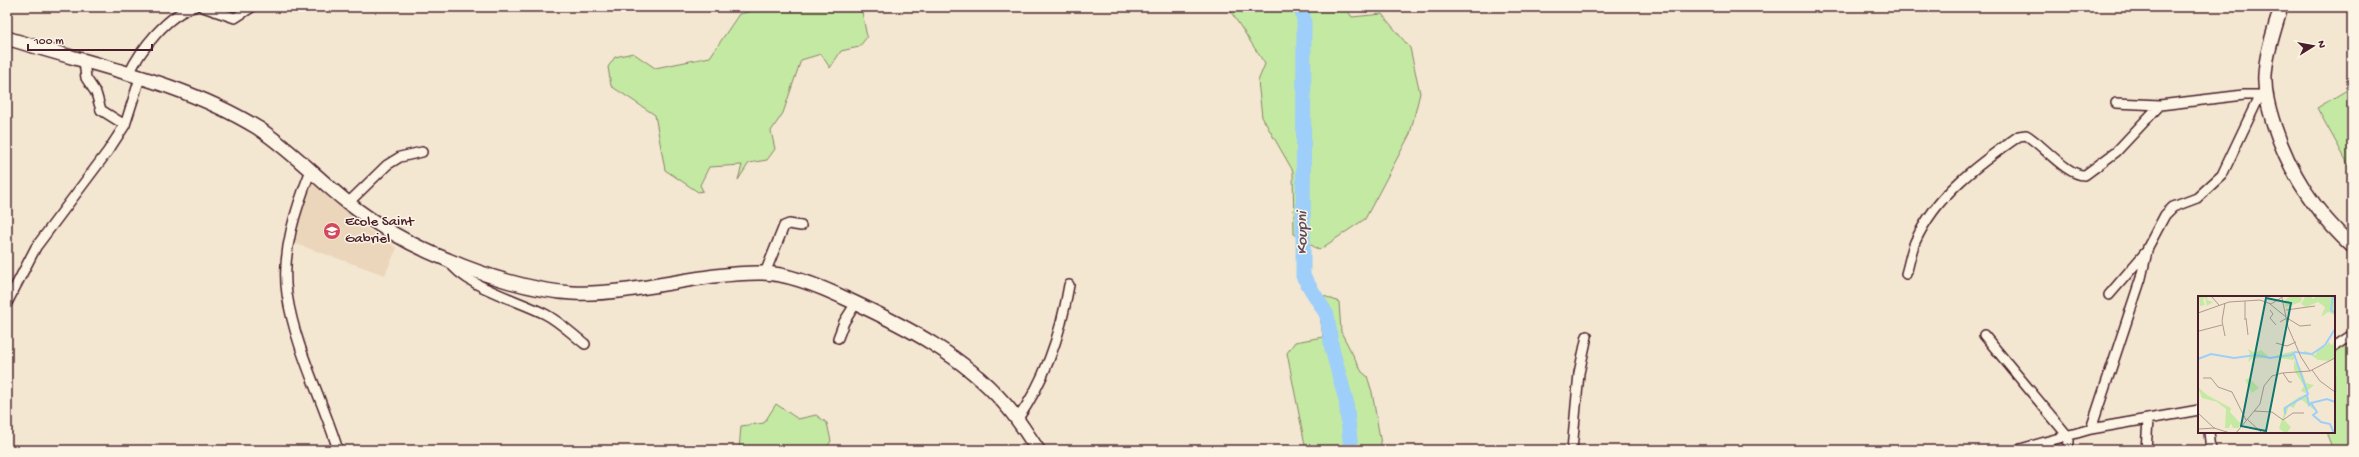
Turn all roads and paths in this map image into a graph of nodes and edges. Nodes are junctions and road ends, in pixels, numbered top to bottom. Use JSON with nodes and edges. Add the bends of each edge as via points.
{"nodes":[{"id":1,"x":194,"y":7,"type":"edge"},
{"id":2,"x":203,"y":7,"type":"edge"},
{"id":3,"x":252,"y":7,"type":"edge"},
{"id":4,"x":2281,"y":7,"type":"edge"},
{"id":5,"x":7,"y":38,"type":"edge"},
{"id":6,"x":84,"y":61,"type":"junction"},
{"id":7,"x":134,"y":76,"type":"junction"},
{"id":8,"x":2263,"y":95,"type":"junction"},
{"id":9,"x":2116,"y":103,"type":"dead end"},
{"id":10,"x":2160,"y":105,"type":"junction"},
{"id":11,"x":125,"y":125,"type":"junction"},
{"id":12,"x":422,"y":152,"type":"dead end"},
{"id":13,"x":312,"y":170,"type":"junction"},
{"id":14,"x":348,"y":203,"type":"junction"},
{"id":15,"x":801,"y":226,"type":"dead end"},
{"id":16,"x":2352,"y":246,"type":"edge"},
{"id":17,"x":2146,"y":252,"type":"junction"},
{"id":18,"x":449,"y":261,"type":"junction"},
{"id":19,"x":765,"y":273,"type":"junction"},
{"id":20,"x":1906,"y":274,"type":"dead end"},
{"id":21,"x":1069,"y":285,"type":"dead end"},
{"id":22,"x":2109,"y":295,"type":"dead end"},
{"id":23,"x":7,"y":303,"type":"edge"},
{"id":24,"x":856,"y":303,"type":"junction"},
{"id":25,"x":1984,"y":335,"type":"dead end"},
{"id":26,"x":1587,"y":336,"type":"dead end"},
{"id":27,"x":2352,"y":336,"type":"edge"},
{"id":28,"x":838,"y":338,"type":"dead end"},
{"id":29,"x":585,"y":344,"type":"dead end"},
{"id":30,"x":2335,"y":346,"type":"edge"},
{"id":31,"x":2198,"y":410,"type":"edge"},
{"id":32,"x":1017,"y":420,"type":"junction"},
{"id":33,"x":2148,"y":420,"type":"junction"},
{"id":34,"x":2091,"y":429,"type":"junction"},
{"id":35,"x":2209,"y":433,"type":"edge"},
{"id":36,"x":2067,"y":435,"type":"junction"},
{"id":37,"x":338,"y":450,"type":"edge"},
{"id":38,"x":1038,"y":450,"type":"edge"},
{"id":39,"x":1572,"y":450,"type":"edge"},
{"id":40,"x":2017,"y":450,"type":"edge"},
{"id":41,"x":2068,"y":450,"type":"edge"},
{"id":42,"x":2146,"y":450,"type":"edge"},
{"id":43,"x":2211,"y":450,"type":"edge"}],
"edges":[{"from":1,"to":7,"type":"street","via":[[183,11],[153,37]]},
{"from":2,"to":3,"type":"street","via":[[235,18]]},
{"from":4,"to":8,"type":"main road","via":[[2267,56]]},
{"from":5,"to":6,"type":"main road"},
{"from":6,"to":7,"type":"main road"},
{"from":6,"to":11,"type":"street","via":[[86,78],[96,93],[101,110]]},
{"from":7,"to":11,"type":"street"},
{"from":7,"to":13,"type":"main road","via":[[190,94],[256,127]]},
{"from":8,"to":10,"type":"street"},
{"from":8,"to":16,"type":"main road","via":[[2281,145],[2300,185],[2315,208]]},
{"from":8,"to":17,"type":"street","via":[[2222,175],[2197,198],[2180,204],[2165,215]]},
{"from":9,"to":10,"type":"street"},
{"from":10,"to":20,"type":"street","via":[[2116,152],[2085,175],[2062,164],[2026,135],[2018,136],[1953,186],[1925,222],[1914,243]]},
{"from":11,"to":23,"type":"street","via":[[36,247]]},
{"from":12,"to":14,"type":"street","via":[[400,157],[387,165]]},
{"from":13,"to":14,"type":"main road"},
{"from":13,"to":37,"type":"street","via":[[302,192],[290,237],[287,294],[307,366]]},
{"from":14,"to":18,"type":"main road","via":[[406,240]]},
{"from":15,"to":19,"type":"street","via":[[784,226]]},
{"from":17,"to":22,"type":"street"},
{"from":17,"to":34,"type":"street","via":[[2141,278]]},
{"from":18,"to":19,"type":"main road","via":[[504,279],[546,290],[571,293],[608,291],[725,274]]},
{"from":18,"to":29,"type":"street","via":[[467,280],[546,315]]},
{"from":19,"to":24,"type":"main road","via":[[809,284]]},
{"from":21,"to":32,"type":"street","via":[[1059,336],[1038,384]]},
{"from":24,"to":28,"type":"street"},
{"from":24,"to":32,"type":"main road","via":[[911,330],[960,361],[983,380]]},
{"from":25,"to":36,"type":"street"},
{"from":26,"to":39,"type":"street","via":[[1579,374]]},
{"from":27,"to":30,"type":"street"},
{"from":31,"to":33,"type":"street"},
{"from":32,"to":38,"type":"main road"},
{"from":33,"to":34,"type":"street"},
{"from":33,"to":42,"type":"street"},
{"from":34,"to":36,"type":"street"},
{"from":35,"to":43,"type":"street"},
{"from":36,"to":40,"type":"street"},
{"from":36,"to":41,"type":"street"}]}
